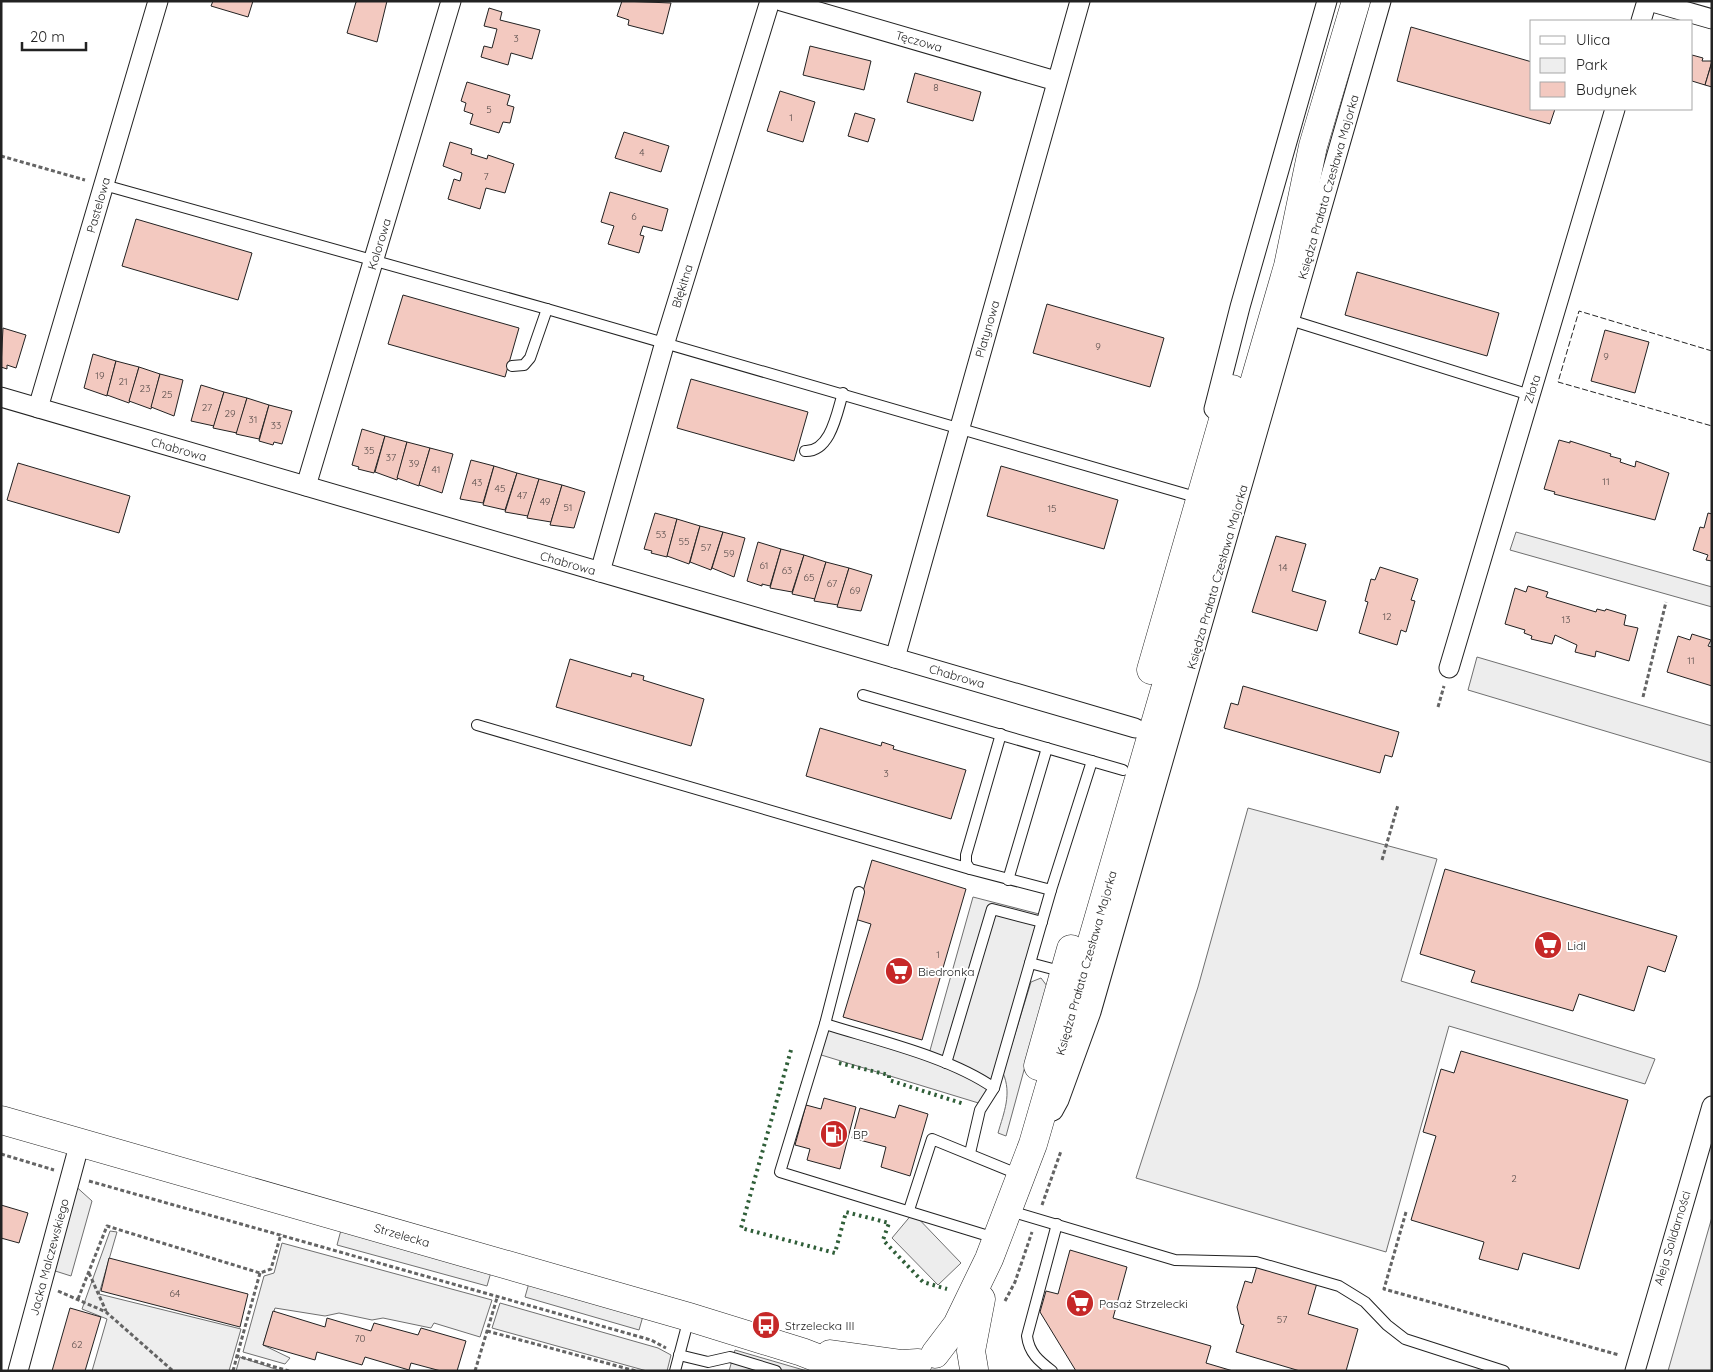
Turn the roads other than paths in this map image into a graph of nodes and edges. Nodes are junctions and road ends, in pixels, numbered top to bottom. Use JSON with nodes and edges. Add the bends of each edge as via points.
{"nodes":[{"id":1,"x":158,"y":1,"type":"edge"},
{"id":2,"x":451,"y":1,"type":"edge"},
{"id":3,"x":770,"y":1,"type":"edge"},
{"id":4,"x":781,"y":1,"type":"edge"},
{"id":5,"x":1080,"y":1,"type":"edge"},
{"id":6,"x":1327,"y":1,"type":"edge"},
{"id":7,"x":1356,"y":1,"type":"edge"},
{"id":8,"x":1381,"y":1,"type":"edge"},
{"id":9,"x":1648,"y":1,"type":"edge"},
{"id":10,"x":1670,"y":4,"type":"edge"},
{"id":11,"x":1712,"y":19,"type":"edge"},
{"id":12,"x":1641,"y":20,"type":"edge"},
{"id":13,"x":1056,"y":81,"type":"junction"},
{"id":14,"x":1615,"y":110,"type":"edge"},
{"id":15,"x":1313,"y":146,"type":"junction"},
{"id":16,"x":104,"y":185,"type":"junction"},
{"id":17,"x":373,"y":262,"type":"junction"},
{"id":18,"x":547,"y":309,"type":"junction"},
{"id":19,"x":1290,"y":320,"type":"junction"},
{"id":20,"x":665,"y":342,"type":"junction"},
{"id":21,"x":512,"y":366,"type":"dead end"},
{"id":22,"x":843,"y":393,"type":"junction"},
{"id":23,"x":1530,"y":395,"type":"junction"},
{"id":24,"x":1,"y":397,"type":"edge"},
{"id":25,"x":38,"y":408,"type":"junction"},
{"id":26,"x":960,"y":427,"type":"junction"},
{"id":27,"x":805,"y":451,"type":"dead end"},
{"id":28,"x":306,"y":486,"type":"junction"},
{"id":29,"x":1200,"y":498,"type":"junction"},
{"id":30,"x":600,"y":572,"type":"junction"},
{"id":31,"x":895,"y":658,"type":"junction"},
{"id":32,"x":1449,"y":668,"type":"dead end"},
{"id":33,"x":863,"y":695,"type":"dead end"},
{"id":34,"x":477,"y":725,"type":"dead end"},
{"id":35,"x":1135,"y":728,"type":"junction"},
{"id":36,"x":1001,"y":734,"type":"junction"},
{"id":37,"x":1047,"y":748,"type":"junction"},
{"id":38,"x":1092,"y":761,"type":"junction"},
{"id":39,"x":1123,"y":770,"type":"junction"},
{"id":40,"x":970,"y":869,"type":"junction"},
{"id":41,"x":1008,"y":880,"type":"junction"},
{"id":42,"x":1051,"y":890,"type":"junction"},
{"id":43,"x":858,"y":892,"type":"dead end"},
{"id":44,"x":1042,"y":922,"type":"junction"},
{"id":45,"x":1030,"y":963,"type":"junction"},
{"id":46,"x":1065,"y":972,"type":"junction"},
{"id":47,"x":824,"y":1024,"type":"junction"},
{"id":48,"x":946,"y":1064,"type":"junction"},
{"id":49,"x":994,"y":1088,"type":"junction"},
{"id":50,"x":1712,"y":1106,"type":"edge"},
{"id":51,"x":1,"y":1120,"type":"edge"},
{"id":52,"x":80,"y":1142,"type":"junction"},
{"id":53,"x":1033,"y":1144,"type":"junction"},
{"id":54,"x":970,"y":1153,"type":"junction"},
{"id":55,"x":1021,"y":1175,"type":"junction"},
{"id":56,"x":909,"y":1210,"type":"junction"},
{"id":57,"x":1008,"y":1210,"type":"junction"},
{"id":58,"x":1057,"y":1224,"type":"junction"},
{"id":59,"x":993,"y":1248,"type":"junction"},
{"id":60,"x":689,"y":1317,"type":"junction"},
{"id":61,"x":802,"y":1352,"type":"junction"},
{"id":62,"x":679,"y":1355,"type":"junction"},
{"id":63,"x":921,"y":1363,"type":"edge"},
{"id":64,"x":1631,"y":1364,"type":"edge"},
{"id":65,"x":975,"y":1370,"type":"edge"},
{"id":66,"x":18,"y":1371,"type":"edge"},
{"id":67,"x":675,"y":1371,"type":"edge"},
{"id":68,"x":776,"y":1371,"type":"edge"},
{"id":69,"x":852,"y":1371,"type":"edge"},
{"id":70,"x":1052,"y":1371,"type":"edge"},
{"id":71,"x":1504,"y":1371,"type":"edge"}],
"edges":[{"from":1,"to":16,"type":"street","name":"Pastelowa"},
{"from":2,"to":17,"type":"street","name":"Kolorowa"},
{"from":3,"to":20,"type":"street","name":"Błękitna"},
{"from":4,"to":13,"type":"street","name":"Tęczowa"},
{"from":5,"to":13,"type":"street","name":"Platynowa"},
{"from":6,"to":29,"type":"street","name":"Księdza Prałata Czesława Majorka","via":[[1223,367],[1209,431]]},
{"from":7,"to":15,"type":"street","name":"Księdza Prałata Czesława Majorka"},
{"from":8,"to":19,"type":"street","name":"Księdza Prałata Czesława Majorka"},
{"from":9,"to":10,"type":"street"},
{"from":9,"to":12,"type":"street"},
{"from":10,"to":11,"type":"street"},
{"from":13,"to":26,"type":"street","name":"Platynowa"},
{"from":14,"to":23,"type":"street","name":"Złota"},
{"from":15,"to":29,"type":"street","name":"Księdza Prałata Czesława Majorka","via":[[1293,195]]},
{"from":15,"to":53,"type":"street","name":"Księdza Prałata Czesława Majorka","via":[[1288,266]]},
{"from":16,"to":17,"type":"lane"},
{"from":16,"to":25,"type":"street","name":"Pastelowa"},
{"from":17,"to":18,"type":"lane"},
{"from":17,"to":28,"type":"street","name":"Kolorowa"},
{"from":18,"to":20,"type":"lane"},
{"from":18,"to":21,"type":"lane","via":[[530,358],[524,365]]},
{"from":19,"to":23,"type":"lane"},
{"from":19,"to":53,"type":"street","name":"Księdza Prałata Czesława Majorka","via":[[1091,1012],[1059,1100]]},
{"from":20,"to":22,"type":"lane"},
{"from":20,"to":30,"type":"street","name":"Błękitna"},
{"from":22,"to":26,"type":"lane"},
{"from":22,"to":27,"type":"lane","via":[[828,437],[820,446]]},
{"from":23,"to":32,"type":"street","name":"Złota"},
{"from":24,"to":25,"type":"street","name":"Chabrowa"},
{"from":25,"to":28,"type":"street","name":"Chabrowa"},
{"from":26,"to":29,"type":"lane"},
{"from":26,"to":31,"type":"street","name":"Platynowa"},
{"from":28,"to":30,"type":"street","name":"Chabrowa"},
{"from":29,"to":35,"type":"street","name":"Księdza Prałata Czesława Majorka"},
{"from":30,"to":31,"type":"street","name":"Chabrowa"},
{"from":31,"to":35,"type":"street","name":"Chabrowa"},
{"from":33,"to":36,"type":"lane"},
{"from":34,"to":40,"type":"lane"},
{"from":35,"to":39,"type":"street","name":"Księdza Prałata Czesława Majorka"},
{"from":36,"to":37,"type":"lane"},
{"from":36,"to":40,"type":"lane","via":[[966,855]]},
{"from":37,"to":38,"type":"lane"},
{"from":37,"to":41,"type":"lane"},
{"from":38,"to":39,"type":"lane"},
{"from":38,"to":42,"type":"lane"},
{"from":39,"to":46,"type":"street","name":"Księdza Prałata Czesława Majorka"},
{"from":40,"to":41,"type":"lane"},
{"from":41,"to":42,"type":"lane"},
{"from":42,"to":44,"type":"lane"},
{"from":43,"to":47,"type":"lane"},
{"from":44,"to":45,"type":"lane"},
{"from":44,"to":48,"type":"lane","via":[[992,909]]},
{"from":45,"to":46,"type":"lane"},
{"from":45,"to":49,"type":"lane"},
{"from":46,"to":53,"type":"street","name":"Księdza Prałata Czesława Majorka","via":[[1039,1061],[1034,1095]]},
{"from":47,"to":48,"type":"lane"},
{"from":47,"to":56,"type":"lane","via":[[780,1172]]},
{"from":48,"to":49,"type":"lane","via":[[977,1076]]},
{"from":49,"to":54,"type":"lane","via":[[980,1110]]},
{"from":50,"to":64,"type":"street","name":"Aleja Solidarności"},
{"from":51,"to":52,"type":"street","name":"Strzelecka"},
{"from":52,"to":60,"type":"street","name":"Strzelecka"},
{"from":52,"to":66,"type":"street","name":"Jacka Malczewskiego"},
{"from":53,"to":55,"type":"street","name":"Księdza Prałata Czesława Majorka"},
{"from":54,"to":55,"type":"lane"},
{"from":54,"to":56,"type":"lane","via":[[932,1139]]},
{"from":55,"to":57,"type":"street","name":"Księdza Prałata Czesława Majorka"},
{"from":56,"to":59,"type":"lane"},
{"from":57,"to":58,"type":"lane"},
{"from":57,"to":59,"type":"street","name":"Księdza Prałata Czesława Majorka"},
{"from":58,"to":70,"type":"lane","via":[[1027,1336],[1038,1360]]},
{"from":58,"to":71,"type":"lane","via":[[1175,1260],[1256,1262],[1340,1286],[1365,1302],[1405,1339]]},
{"from":59,"to":63,"type":"street","name":"Księdza Prałata Czesława Majorka","via":[[957,1325]]},
{"from":59,"to":65,"type":"street","name":"Księdza Prałata Czesława Majorka","via":[[971,1351]]},
{"from":60,"to":61,"type":"street","name":"Strzelecka"},
{"from":60,"to":62,"type":"lane"},
{"from":61,"to":63,"type":"street","name":"Strzelecka","via":[[902,1364]]},
{"from":61,"to":69,"type":"street","name":"Strzelecka"},
{"from":62,"to":67,"type":"lane"},
{"from":62,"to":68,"type":"lane","via":[[708,1362],[730,1357]]},
{"from":63,"to":65,"type":"street","name":"Strzelecka","via":[[952,1354],[968,1362]]}]}
